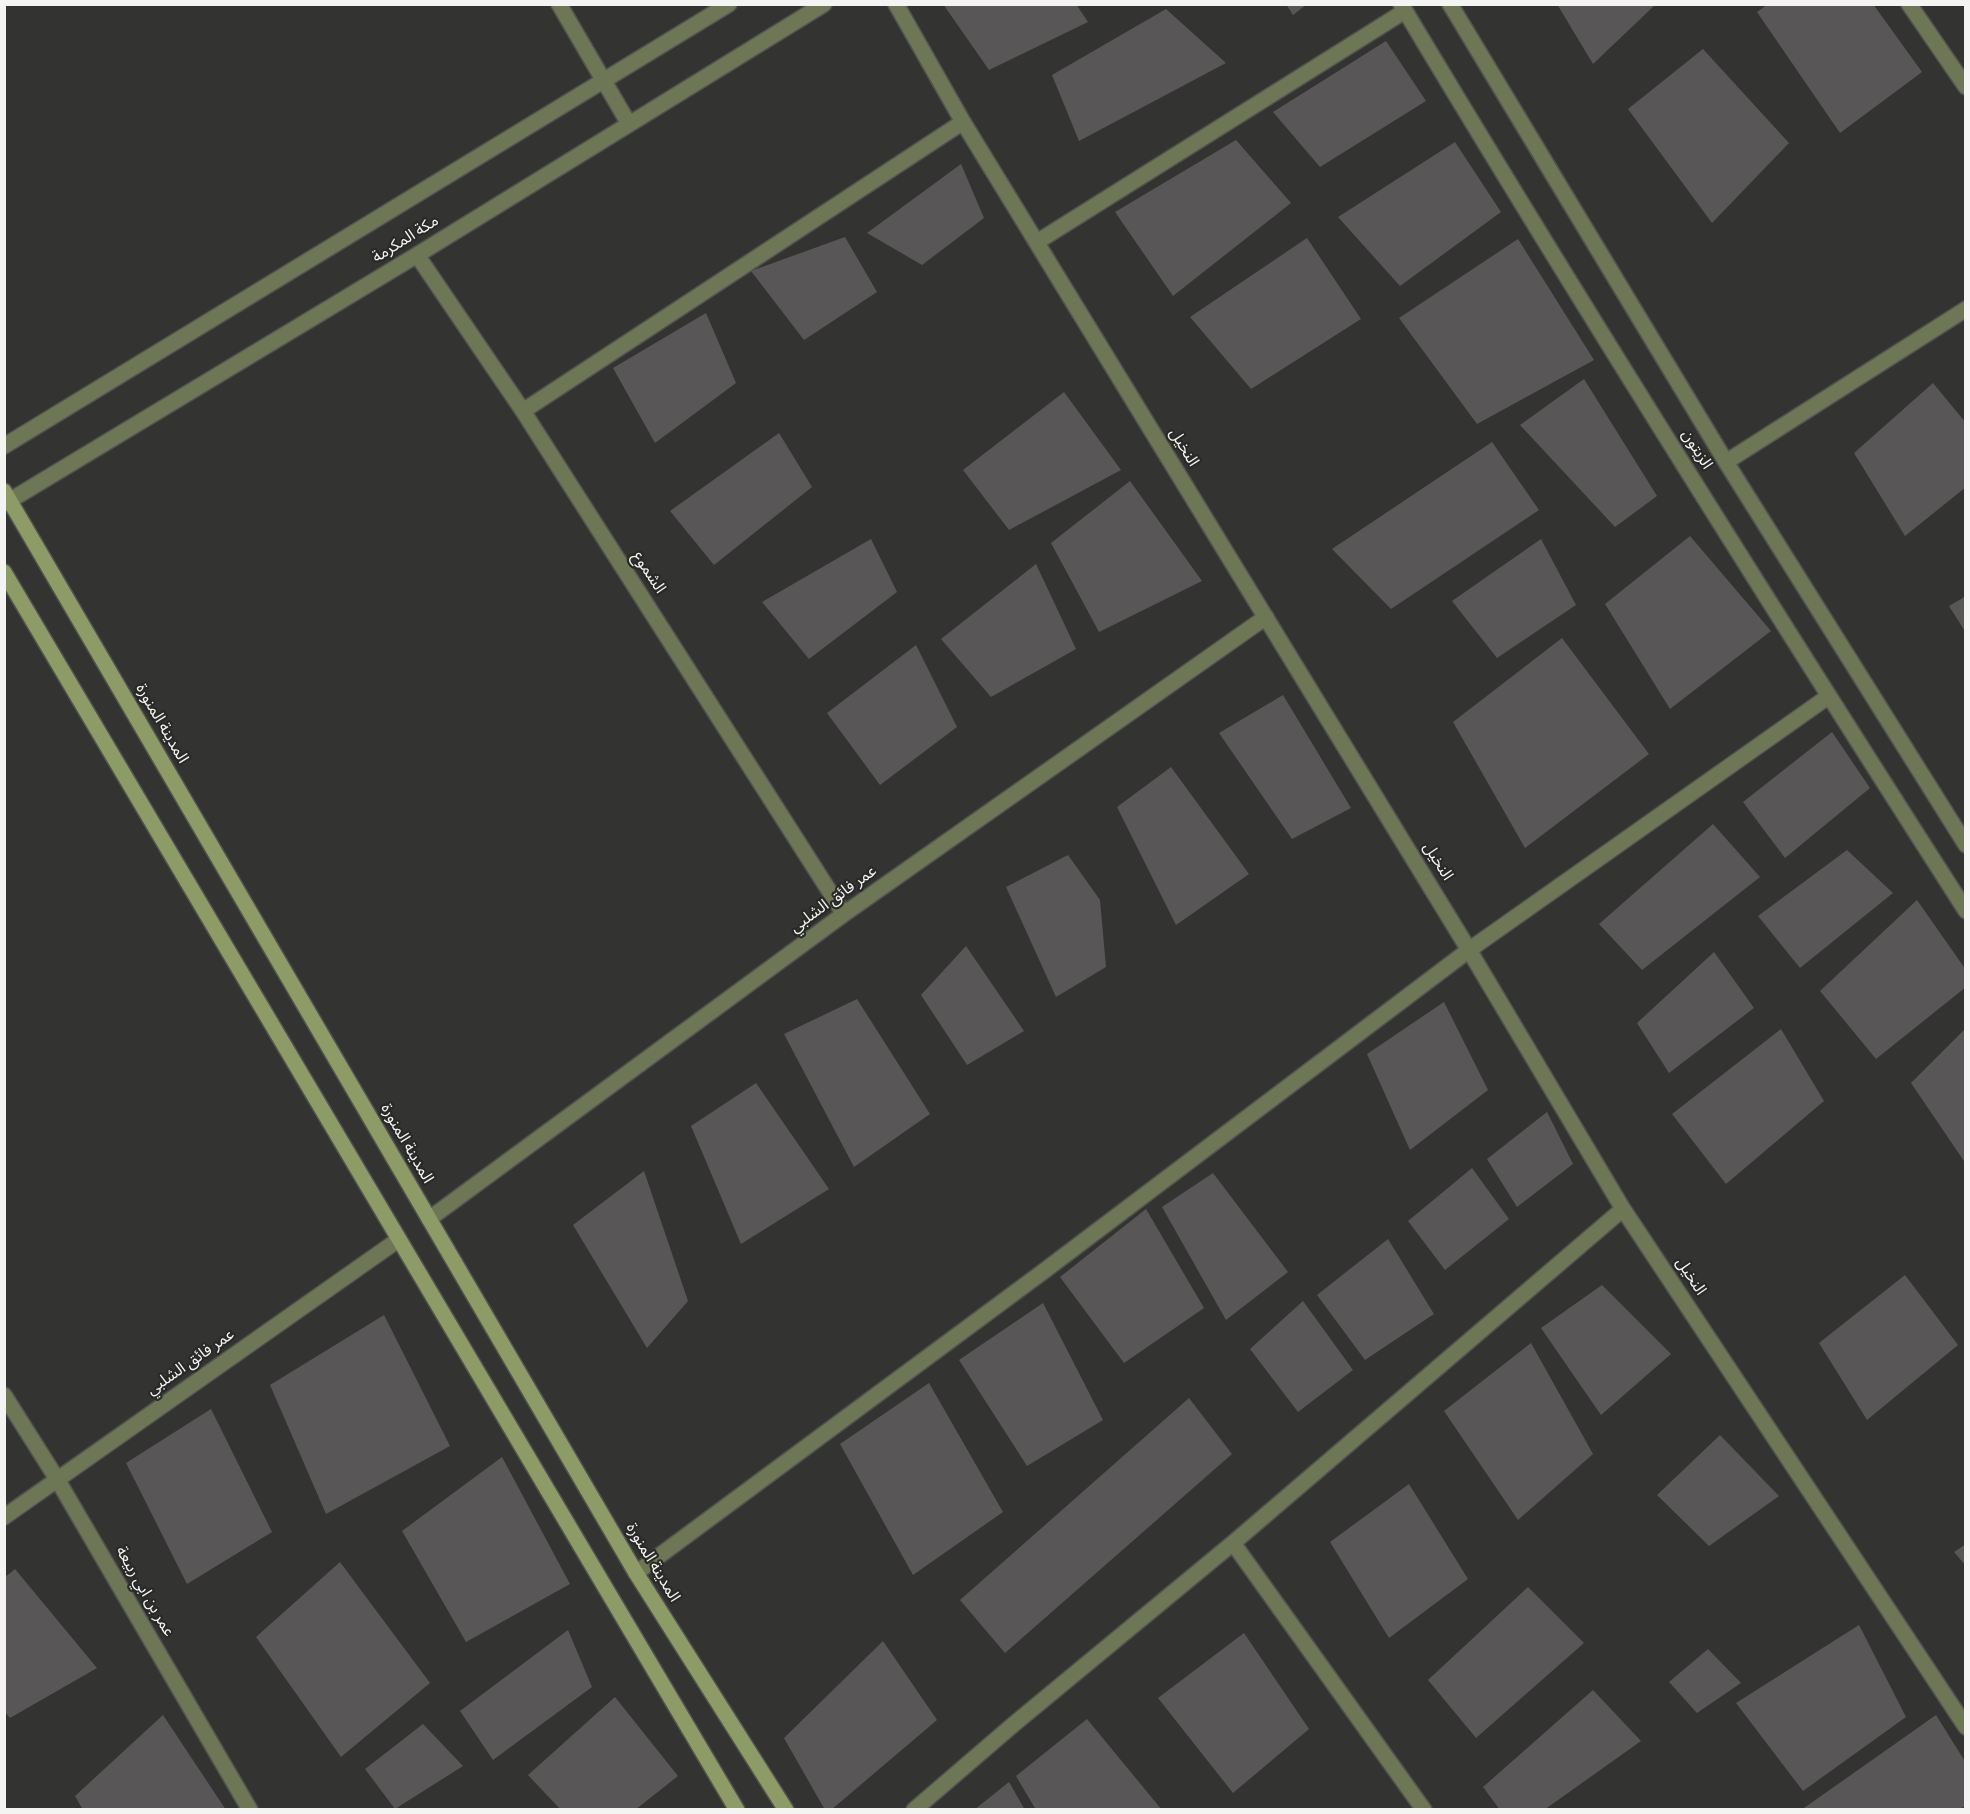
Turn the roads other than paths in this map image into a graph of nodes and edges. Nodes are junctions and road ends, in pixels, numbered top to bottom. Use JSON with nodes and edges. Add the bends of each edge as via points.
{"nodes":[{"id":1,"x":559,"y":4,"type":"edge"},
{"id":2,"x":729,"y":4,"type":"edge"},
{"id":3,"x":824,"y":4,"type":"edge"},
{"id":4,"x":896,"y":4,"type":"edge"},
{"id":5,"x":1450,"y":4,"type":"edge"},
{"id":6,"x":1908,"y":4,"type":"edge"},
{"id":7,"x":1403,"y":8,"type":"edge"},
{"id":8,"x":603,"y":81,"type":"junction"},
{"id":9,"x":1965,"y":87,"type":"edge"},
{"id":10,"x":963,"y":122,"type":"junction"},
{"id":11,"x":629,"y":124,"type":"junction"},
{"id":12,"x":1037,"y":242,"type":"junction"},
{"id":13,"x":417,"y":255,"type":"junction"},
{"id":14,"x":1965,"y":309,"type":"edge"},
{"id":15,"x":523,"y":411,"type":"junction"},
{"id":16,"x":4,"y":446,"type":"edge"},
{"id":17,"x":1726,"y":462,"type":"junction"},
{"id":18,"x":6,"y":498,"type":"edge"},
{"id":19,"x":4,"y":572,"type":"edge"},
{"id":20,"x":1266,"y":617,"type":"junction"},
{"id":21,"x":1829,"y":696,"type":"junction"},
{"id":22,"x":1965,"y":845,"type":"edge"},
{"id":23,"x":1965,"y":911,"type":"edge"},
{"id":24,"x":844,"y":914,"type":"junction"},
{"id":25,"x":1469,"y":950,"type":"junction"},
{"id":26,"x":1623,"y":1209,"type":"junction"},
{"id":27,"x":429,"y":1219,"type":"junction"},
{"id":28,"x":398,"y":1240,"type":"junction"},
{"id":29,"x":4,"y":1395,"type":"edge"},
{"id":30,"x":57,"y":1479,"type":"junction"},
{"id":31,"x":4,"y":1517,"type":"edge"},
{"id":32,"x":1233,"y":1543,"type":"junction"},
{"id":33,"x":636,"y":1573,"type":"junction"},
{"id":34,"x":1965,"y":1727,"type":"edge"},
{"id":35,"x":250,"y":1809,"type":"edge"},
{"id":36,"x":737,"y":1809,"type":"edge"},
{"id":37,"x":786,"y":1809,"type":"edge"},
{"id":38,"x":914,"y":1809,"type":"edge"},
{"id":39,"x":1424,"y":1809,"type":"edge"}],
"edges":[{"from":1,"to":8,"type":"street"},
{"from":2,"to":8,"type":"street","name":"مكة المكرمة"},
{"from":3,"to":11,"type":"street","name":"مكة المكرمة"},
{"from":4,"to":10,"type":"street","name":"النخيل"},
{"from":5,"to":17,"type":"street"},
{"from":6,"to":9,"type":"street"},
{"from":7,"to":12,"type":"street"},
{"from":7,"to":21,"type":"street","name":"الزيتون"},
{"from":8,"to":11,"type":"street"},
{"from":8,"to":16,"type":"street","name":"مكة المكرمة"},
{"from":10,"to":12,"type":"street","name":"النخيل"},
{"from":10,"to":15,"type":"street"},
{"from":11,"to":13,"type":"street","name":"مكة المكرمة"},
{"from":12,"to":20,"type":"street","name":"النخيل"},
{"from":13,"to":15,"type":"street","name":"الشموع"},
{"from":13,"to":18,"type":"street","name":"مكة المكرمة"},
{"from":14,"to":17,"type":"street"},
{"from":15,"to":24,"type":"street","name":"الشموع"},
{"from":17,"to":22,"type":"street"},
{"from":18,"to":27,"type":"main road","name":"المدينة المنورة"},
{"from":19,"to":28,"type":"main road"},
{"from":20,"to":24,"type":"street","name":"عمر فائق الشلبي"},
{"from":20,"to":25,"type":"street","name":"النخيل"},
{"from":21,"to":23,"type":"street","name":"الزيتون"},
{"from":21,"to":25,"type":"street"},
{"from":24,"to":27,"type":"street","name":"عمر فائق الشلبي"},
{"from":25,"to":26,"type":"street","name":"النخيل"},
{"from":25,"to":33,"type":"street"},
{"from":26,"to":32,"type":"street"},
{"from":26,"to":34,"type":"street","name":"النخيل"},
{"from":27,"to":33,"type":"main road","name":"المدينة المنورة"},
{"from":28,"to":30,"type":"street","name":"عمر فائق الشلبي"},
{"from":28,"to":36,"type":"main road"},
{"from":29,"to":30,"type":"street","name":"عمر بن ابي ربيعة"},
{"from":30,"to":31,"type":"street","name":"عمر فائق الشلبي"},
{"from":30,"to":35,"type":"street","name":"عمر بن ابي ربيعة"},
{"from":32,"to":38,"type":"street"},
{"from":32,"to":39,"type":"street"},
{"from":33,"to":37,"type":"main road","name":"المدينة المنورة"}]}
